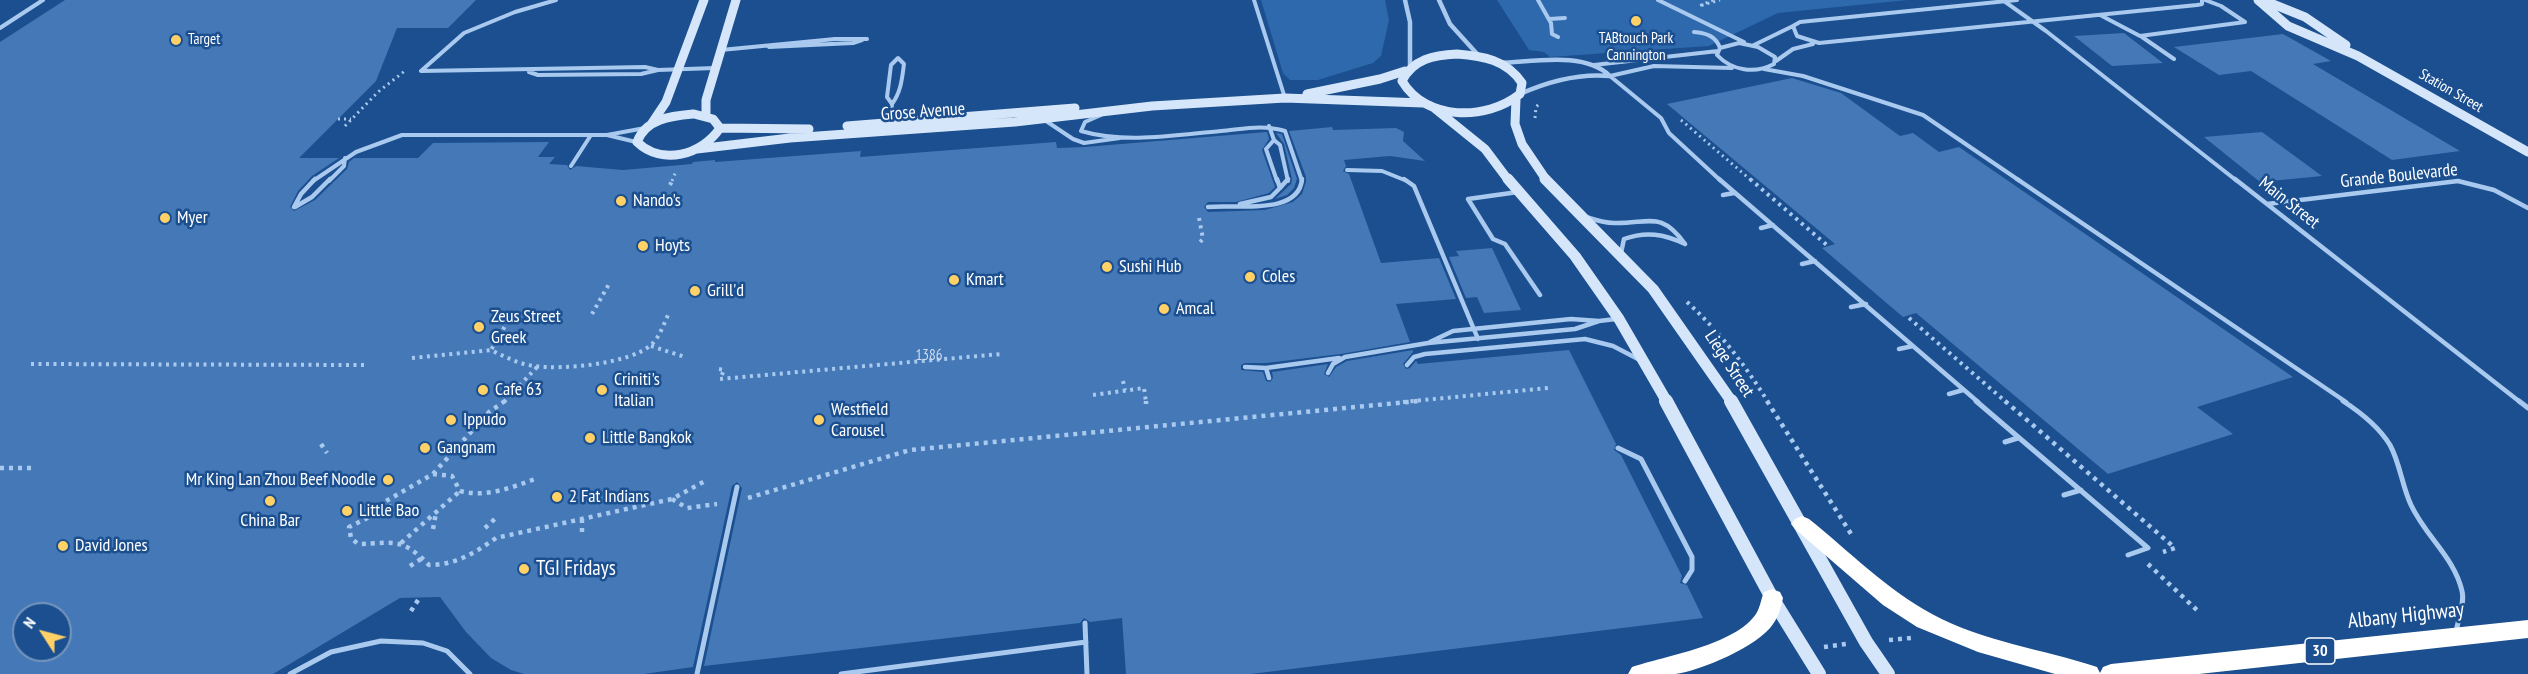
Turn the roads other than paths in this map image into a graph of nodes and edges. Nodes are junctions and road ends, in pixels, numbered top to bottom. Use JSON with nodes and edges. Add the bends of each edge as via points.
{"nodes":[{"id":1,"x":43,"y":0,"type":"edge"},
{"id":2,"x":556,"y":0,"type":"edge"},
{"id":3,"x":704,"y":0,"type":"edge"},
{"id":4,"x":736,"y":0,"type":"edge"},
{"id":5,"x":1254,"y":0,"type":"edge"},
{"id":6,"x":1405,"y":0,"type":"edge"},
{"id":7,"x":1439,"y":0,"type":"edge"},
{"id":8,"x":1538,"y":0,"type":"edge"},
{"id":9,"x":1658,"y":0,"type":"edge"},
{"id":10,"x":2017,"y":0,"type":"edge"},
{"id":11,"x":2204,"y":0,"type":"edge"},
{"id":12,"x":2258,"y":0,"type":"edge"},
{"id":13,"x":2263,"y":0,"type":"edge"},
{"id":14,"x":2004,"y":1,"type":"edge"},
{"id":15,"x":1675,"y":8,"type":"junction"},
{"id":16,"x":1669,"y":10,"type":"dead end"},
{"id":17,"x":2099,"y":15,"type":"junction"},
{"id":18,"x":1565,"y":18,"type":"dead end"},
{"id":19,"x":1549,"y":19,"type":"junction"},
{"id":20,"x":2032,"y":21,"type":"junction"},
{"id":21,"x":1793,"y":26,"type":"junction"},
{"id":22,"x":0,"y":28,"type":"edge"},
{"id":23,"x":1694,"y":32,"type":"dead end"},
{"id":24,"x":2140,"y":36,"type":"junction"},
{"id":25,"x":1558,"y":37,"type":"dead end"},
{"id":26,"x":1819,"y":43,"type":"junction"},
{"id":27,"x":1746,"y":44,"type":"junction"},
{"id":28,"x":1754,"y":45,"type":"junction"},
{"id":29,"x":763,"y":47,"type":"junction"},
{"id":30,"x":1719,"y":49,"type":"junction"},
{"id":31,"x":722,"y":50,"type":"junction"},
{"id":32,"x":1479,"y":56,"type":"junction"},
{"id":33,"x":2358,"y":56,"type":"junction"},
{"id":34,"x":2174,"y":59,"type":"dead end"},
{"id":35,"x":1776,"y":61,"type":"junction"},
{"id":36,"x":1499,"y":63,"type":"junction"},
{"id":37,"x":1594,"y":65,"type":"junction"},
{"id":38,"x":716,"y":68,"type":"junction"},
{"id":39,"x":1739,"y":68,"type":"junction"},
{"id":40,"x":1408,"y":69,"type":"junction"},
{"id":41,"x":1764,"y":69,"type":"junction"},
{"id":42,"x":679,"y":70,"type":"junction"},
{"id":43,"x":1610,"y":76,"type":"junction"},
{"id":44,"x":1518,"y":97,"type":"junction"},
{"id":45,"x":1285,"y":98,"type":"junction"},
{"id":46,"x":892,"y":104,"type":"junction"},
{"id":47,"x":1428,"y":105,"type":"junction"},
{"id":48,"x":1152,"y":106,"type":"junction"},
{"id":49,"x":1106,"y":113,"type":"junction"},
{"id":50,"x":706,"y":116,"type":"junction"},
{"id":51,"x":1041,"y":119,"type":"junction"},
{"id":52,"x":648,"y":126,"type":"junction"},
{"id":53,"x":890,"y":126,"type":"junction"},
{"id":54,"x":1269,"y":126,"type":"junction"},
{"id":55,"x":720,"y":128,"type":"junction"},
{"id":56,"x":591,"y":135,"type":"junction"},
{"id":57,"x":607,"y":135,"type":"junction"},
{"id":58,"x":1128,"y":137,"type":"junction"},
{"id":59,"x":1274,"y":140,"type":"junction"},
{"id":60,"x":637,"y":142,"type":"junction"},
{"id":61,"x":697,"y":149,"type":"junction"},
{"id":62,"x":2528,"y":152,"type":"edge"},
{"id":63,"x":345,"y":159,"type":"junction"},
{"id":64,"x":571,"y":166,"type":"dead end"},
{"id":65,"x":1347,"y":170,"type":"dead end"},
{"id":66,"x":1280,"y":188,"type":"junction"},
{"id":67,"x":1518,"y":192,"type":"junction"},
{"id":68,"x":1734,"y":193,"type":"junction"},
{"id":69,"x":1723,"y":195,"type":"dead end"},
{"id":70,"x":2267,"y":204,"type":"junction"},
{"id":71,"x":1238,"y":205,"type":"junction"},
{"id":72,"x":1208,"y":207,"type":"dead end"},
{"id":73,"x":2528,"y":208,"type":"edge"},
{"id":74,"x":1581,"y":216,"type":"junction"},
{"id":75,"x":1773,"y":225,"type":"junction"},
{"id":76,"x":1761,"y":228,"type":"dead end"},
{"id":77,"x":1620,"y":256,"type":"junction"},
{"id":78,"x":1815,"y":261,"type":"junction"},
{"id":79,"x":1802,"y":264,"type":"dead end"},
{"id":80,"x":1540,"y":295,"type":"dead end"},
{"id":81,"x":1866,"y":304,"type":"junction"},
{"id":82,"x":1851,"y":307,"type":"dead end"},
{"id":83,"x":1619,"y":319,"type":"junction"},
{"id":84,"x":1599,"y":321,"type":"junction"},
{"id":85,"x":1474,"y":329,"type":"junction"},
{"id":86,"x":1478,"y":339,"type":"junction"},
{"id":87,"x":1428,"y":344,"type":"junction"},
{"id":88,"x":1913,"y":346,"type":"junction"},
{"id":89,"x":1899,"y":349,"type":"dead end"},
{"id":90,"x":1345,"y":357,"type":"junction"},
{"id":91,"x":1407,"y":365,"type":"dead end"},
{"id":92,"x":1648,"y":366,"type":"junction"},
{"id":93,"x":1245,"y":367,"type":"dead end"},
{"id":94,"x":1266,"y":368,"type":"junction"},
{"id":95,"x":1328,"y":373,"type":"dead end"},
{"id":96,"x":1269,"y":378,"type":"dead end"},
{"id":97,"x":1963,"y":390,"type":"junction"},
{"id":98,"x":1949,"y":394,"type":"dead end"},
{"id":99,"x":2528,"y":408,"type":"edge"},
{"id":100,"x":2018,"y":438,"type":"junction"},
{"id":101,"x":2005,"y":442,"type":"dead end"},
{"id":102,"x":1618,"y":448,"type":"dead end"},
{"id":103,"x":736,"y":487,"type":"dead end"},
{"id":104,"x":2081,"y":490,"type":"junction"},
{"id":105,"x":2064,"y":495,"type":"dead end"},
{"id":106,"x":1802,"y":524,"type":"junction"},
{"id":107,"x":2128,"y":555,"type":"dead end"},
{"id":108,"x":1685,"y":581,"type":"dead end"},
{"id":109,"x":1772,"y":598,"type":"junction"},
{"id":110,"x":1085,"y":623,"type":"dead end"},
{"id":111,"x":2528,"y":629,"type":"edge"},
{"id":112,"x":2455,"y":637,"type":"junction"},
{"id":113,"x":1086,"y":642,"type":"junction"},
{"id":114,"x":290,"y":674,"type":"edge"},
{"id":115,"x":470,"y":674,"type":"edge"},
{"id":116,"x":697,"y":674,"type":"edge"},
{"id":117,"x":841,"y":674,"type":"edge"},
{"id":118,"x":1087,"y":674,"type":"edge"},
{"id":119,"x":1640,"y":674,"type":"edge"},
{"id":120,"x":1819,"y":674,"type":"edge"},
{"id":121,"x":1888,"y":674,"type":"edge"},
{"id":122,"x":2089,"y":674,"type":"edge"},
{"id":123,"x":2111,"y":674,"type":"edge"}],
"edges":[{"from":1,"to":22,"type":"lane"},
{"from":2,"to":42,"type":"lane","via":[[464,33],[421,71],[527,71],[538,75]]},
{"from":3,"to":42,"type":"street"},
{"from":4,"to":31,"type":"street"},
{"from":5,"to":45,"type":"lane"},
{"from":6,"to":40,"type":"street","via":[[1410,22]]},
{"from":7,"to":32,"type":"street","via":[[1445,18]]},
{"from":8,"to":19,"type":"lane"},
{"from":9,"to":15,"type":"lane"},
{"from":10,"to":14,"type":"lane"},
{"from":11,"to":17,"type":"lane","via":[[2197,5]]},
{"from":11,"to":24,"type":"lane","via":[[2245,22]]},
{"from":12,"to":33,"type":"street","name":"Station Street","via":[[2288,26]]},
{"from":13,"to":33,"type":"street","name":"Station Street","via":[[2305,17]]},
{"from":14,"to":20,"type":"lane","name":"Main Street"},
{"from":14,"to":21,"type":"lane","via":[[1800,22]]},
{"from":15,"to":16,"type":"lane"},
{"from":15,"to":27,"type":"lane"},
{"from":17,"to":20,"type":"lane"},
{"from":17,"to":24,"type":"lane"},
{"from":18,"to":19,"type":"lane"},
{"from":19,"to":25,"type":"lane","via":[[1551,34]]},
{"from":20,"to":26,"type":"lane"},
{"from":20,"to":70,"type":"lane","name":"Main Street"},
{"from":21,"to":26,"type":"lane","via":[[1797,36]]},
{"from":21,"to":28,"type":"lane"},
{"from":23,"to":30,"type":"lane","via":[[1712,35],[1719,41]]},
{"from":24,"to":34,"type":"lane"},
{"from":26,"to":35,"type":"lane","via":[[1799,45]]},
{"from":27,"to":28,"type":"lane"},
{"from":27,"to":30,"type":"lane"},
{"from":28,"to":35,"type":"lane","via":[[1772,54]]},
{"from":29,"to":29,"type":"lane","via":[[782,43],[867,39],[853,43]]},
{"from":29,"to":31,"type":"lane"},
{"from":30,"to":37,"type":"lane"},
{"from":30,"to":39,"type":"lane","via":[[1720,59]]},
{"from":31,"to":38,"type":"street"},
{"from":32,"to":36,"type":"street","name":"Grose Avenue"},
{"from":32,"to":40,"type":"street","name":"Grose Avenue","via":[[1435,56]]},
{"from":33,"to":62,"type":"street","name":"Station Street"},
{"from":35,"to":41,"type":"lane"},
{"from":36,"to":37,"type":"street"},
{"from":36,"to":44,"type":"street","via":[[1519,77],[1522,88]]},
{"from":37,"to":43,"type":"street","via":[[1607,70]]},
{"from":38,"to":42,"type":"lane"},
{"from":38,"to":50,"type":"street","via":[[706,100]]},
{"from":39,"to":41,"type":"lane"},
{"from":39,"to":43,"type":"lane","via":[[1654,66]]},
{"from":40,"to":45,"type":"street","name":"Grose Avenue"},
{"from":40,"to":47,"type":"street","via":[[1402,81],[1404,88]]},
{"from":41,"to":112,"type":"lane","via":[[1803,76],[1923,116],[2373,424],[2390,445],[2411,505],[2457,574],[2463,595]]},
{"from":42,"to":52,"type":"street","via":[[666,102]]},
{"from":43,"to":44,"type":"street","via":[[1573,76],[1537,86]]},
{"from":43,"to":68,"type":"lane","via":[[1661,118],[1669,133]]},
{"from":44,"to":47,"type":"street","name":"Grose Avenue","via":[[1501,108],[1480,112],[1456,112]]},
{"from":44,"to":74,"type":"street","name":"Liege Street","via":[[1515,124],[1522,144],[1545,179]]},
{"from":45,"to":47,"type":"street","name":"Grose Avenue"},
{"from":45,"to":48,"type":"street","name":"Grose Avenue"},
{"from":46,"to":46,"type":"lane","via":[[887,97],[891,65],[898,58],[904,64],[903,72],[899,96]]},
{"from":46,"to":53,"type":"lane"},
{"from":47,"to":67,"type":"street","via":[[1485,149]]},
{"from":48,"to":49,"type":"street","name":"Grose Avenue"},
{"from":48,"to":53,"type":"street","name":"Grose Avenue","via":[[1128,104]]},
{"from":49,"to":51,"type":"street","name":"Grose Avenue"},
{"from":49,"to":58,"type":"lane","via":[[1085,122],[1081,131]]},
{"from":50,"to":52,"type":"street","via":[[679,115]]},
{"from":50,"to":55,"type":"street"},
{"from":51,"to":53,"type":"street","name":"Grose Avenue"},
{"from":51,"to":58,"type":"lane","via":[[1062,128],[1074,140],[1095,143]]},
{"from":52,"to":57,"type":"lane"},
{"from":52,"to":60,"type":"street","via":[[638,135]]},
{"from":53,"to":55,"type":"street","name":"Grose Avenue"},
{"from":53,"to":61,"type":"street","name":"Grose Avenue"},
{"from":54,"to":58,"type":"lane"},
{"from":54,"to":59,"type":"lane"},
{"from":54,"to":71,"type":"lane","via":[[1286,131],[1303,188],[1281,204]]},
{"from":55,"to":61,"type":"street","via":[[717,136]]},
{"from":56,"to":57,"type":"lane"},
{"from":56,"to":63,"type":"lane","via":[[402,135],[356,150]]},
{"from":56,"to":64,"type":"lane"},
{"from":57,"to":60,"type":"lane"},
{"from":59,"to":66,"type":"lane","via":[[1266,149]]},
{"from":59,"to":66,"type":"lane","via":[[1280,145],[1288,181]]},
{"from":60,"to":61,"type":"street","name":"Grose Avenue","via":[[641,149],[665,155]]},
{"from":63,"to":63,"type":"lane","via":[[344,166],[312,197],[294,207],[298,197],[322,174]]},
{"from":65,"to":85,"type":"lane","via":[[1386,171],[1403,176],[1414,186]]},
{"from":66,"to":71,"type":"lane","via":[[1270,197]]},
{"from":67,"to":80,"type":"lane","via":[[1468,200],[1493,239],[1505,244]]},
{"from":67,"to":83,"type":"street","via":[[1575,256]]},
{"from":68,"to":69,"type":"lane"},
{"from":68,"to":75,"type":"lane"},
{"from":70,"to":73,"type":"lane","name":"Grande Boulevarde","via":[[2458,181],[2503,192]]},
{"from":70,"to":99,"type":"lane","name":"Main Street"},
{"from":71,"to":72,"type":"lane"},
{"from":74,"to":77,"type":"street","name":"Liege Street"},
{"from":74,"to":77,"type":"lane","via":[[1606,223],[1660,221],[1675,229],[1684,244],[1649,232],[1624,240]]},
{"from":75,"to":76,"type":"lane"},
{"from":75,"to":78,"type":"lane"},
{"from":77,"to":106,"type":"street","name":"Liege Street","via":[[1653,289],[1705,360]]},
{"from":78,"to":79,"type":"lane"},
{"from":78,"to":81,"type":"lane"},
{"from":81,"to":82,"type":"lane"},
{"from":81,"to":88,"type":"lane"},
{"from":83,"to":84,"type":"lane"},
{"from":83,"to":92,"type":"street"},
{"from":84,"to":85,"type":"lane","via":[[1571,319]]},
{"from":84,"to":86,"type":"lane","via":[[1575,330]]},
{"from":85,"to":86,"type":"lane"},
{"from":85,"to":87,"type":"lane","via":[[1453,331]]},
{"from":86,"to":87,"type":"lane"},
{"from":87,"to":90,"type":"lane"},
{"from":88,"to":89,"type":"lane"},
{"from":88,"to":97,"type":"lane"},
{"from":90,"to":94,"type":"lane"},
{"from":90,"to":95,"type":"lane","via":[[1333,364]]},
{"from":91,"to":92,"type":"lane","via":[[1413,357],[1425,354],[1585,339],[1627,351]]},
{"from":92,"to":109,"type":"street"},
{"from":93,"to":94,"type":"lane"},
{"from":94,"to":96,"type":"lane"},
{"from":97,"to":98,"type":"lane"},
{"from":97,"to":100,"type":"lane"},
{"from":100,"to":101,"type":"lane"},
{"from":100,"to":104,"type":"lane"},
{"from":102,"to":108,"type":"lane","via":[[1641,459],[1692,557],[1692,570]]},
{"from":103,"to":116,"type":"lane"},
{"from":104,"to":105,"type":"lane"},
{"from":104,"to":107,"type":"lane","via":[[2148,548]]},
{"from":106,"to":121,"type":"street","name":"Liege Street","via":[[1866,642]]},
{"from":106,"to":122,"type":"highway","via":[[1892,599],[1925,621],[1986,645]]},
{"from":109,"to":119,"type":"highway","via":[[1764,620],[1740,639],[1689,662]]},
{"from":109,"to":120,"type":"street"},
{"from":110,"to":113,"type":"lane"},
{"from":111,"to":112,"type":"highway","name":"Albany Highway","number":"30"},
{"from":112,"to":123,"type":"highway","name":"Albany Highway","number":"30"},
{"from":113,"to":117,"type":"lane"},
{"from":113,"to":118,"type":"lane"},
{"from":114,"to":115,"type":"lane","via":[[331,652],[381,641],[423,643],[447,651]]}]}
